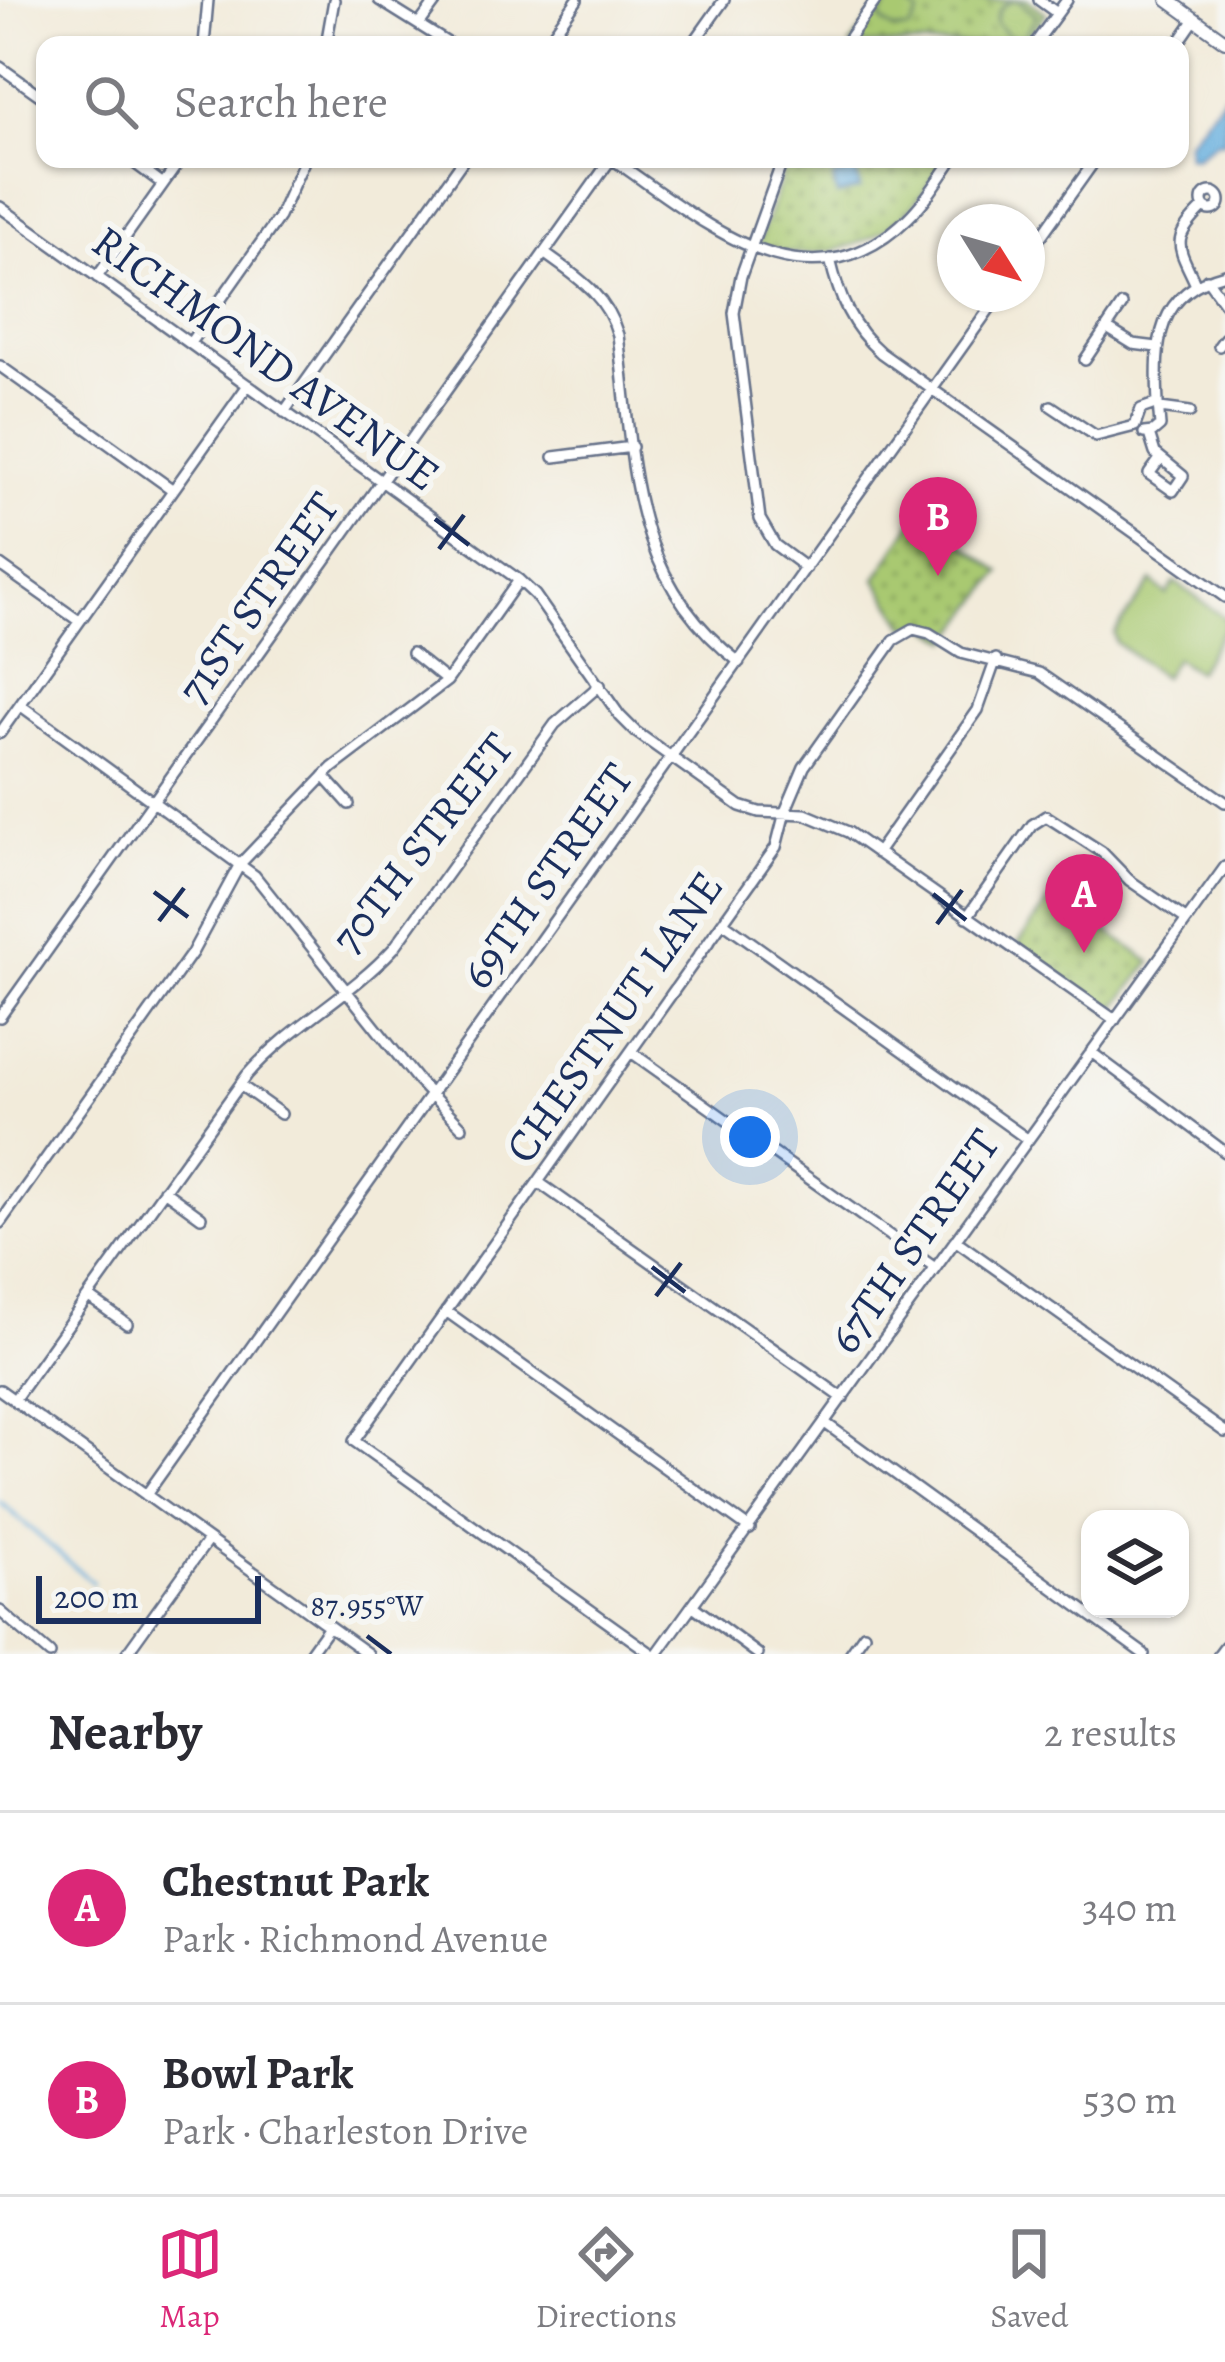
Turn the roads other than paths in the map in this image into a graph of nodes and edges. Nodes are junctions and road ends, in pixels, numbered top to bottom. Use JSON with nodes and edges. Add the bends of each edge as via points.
{"nodes":[{"id":1,"x":208,"y":0,"type":"edge"},
{"id":2,"x":334,"y":0,"type":"edge"},
{"id":3,"x":379,"y":0,"type":"edge"},
{"id":4,"x":436,"y":0,"type":"edge"},
{"id":5,"x":577,"y":0,"type":"edge"},
{"id":6,"x":724,"y":0,"type":"edge"},
{"id":7,"x":876,"y":0,"type":"edge"},
{"id":8,"x":1039,"y":0,"type":"edge"},
{"id":9,"x":1067,"y":0,"type":"edge"},
{"id":10,"x":1168,"y":0,"type":"edge"},
{"id":11,"x":1057,"y":13,"type":"junction"},
{"id":12,"x":1195,"y":20,"type":"junction"},
{"id":13,"x":420,"y":23,"type":"junction"},
{"id":14,"x":205,"y":36,"type":"edge"},
{"id":15,"x":328,"y":36,"type":"edge"},
{"id":16,"x":438,"y":36,"type":"edge"},
{"id":17,"x":551,"y":36,"type":"edge"},
{"id":18,"x":698,"y":36,"type":"edge"},
{"id":19,"x":850,"y":36,"type":"edge"},
{"id":20,"x":1040,"y":36,"type":"edge"},
{"id":21,"x":1183,"y":36,"type":"edge"},
{"id":22,"x":1225,"y":41,"type":"edge"},
{"id":23,"x":0,"y":67,"type":"edge"},
{"id":24,"x":36,"y":93,"type":"edge"},
{"id":25,"x":141,"y":168,"type":"edge"},
{"id":26,"x":175,"y":168,"type":"edge"},
{"id":27,"x":301,"y":168,"type":"edge"},
{"id":28,"x":458,"y":168,"type":"edge"},
{"id":29,"x":605,"y":168,"type":"edge"},
{"id":30,"x":625,"y":168,"type":"edge"},
{"id":31,"x":780,"y":168,"type":"edge"},
{"id":32,"x":946,"y":168,"type":"edge"},
{"id":33,"x":1090,"y":168,"type":"edge"},
{"id":34,"x":163,"y":184,"type":"junction"},
{"id":35,"x":1204,"y":206,"type":"dead end"},
{"id":36,"x":0,"y":207,"type":"edge"},
{"id":37,"x":1045,"y":231,"type":"edge"},
{"id":38,"x":751,"y":250,"type":"junction"},
{"id":39,"x":544,"y":253,"type":"junction"},
{"id":40,"x":830,"y":260,"type":"junction"},
{"id":41,"x":1225,"y":274,"type":"edge"},
{"id":42,"x":97,"y":277,"type":"junction"},
{"id":43,"x":1208,"y":279,"type":"junction"},
{"id":44,"x":1196,"y":285,"type":"junction"},
{"id":45,"x":1225,"y":304,"type":"edge"},
{"id":46,"x":1122,"y":305,"type":"dead end"},
{"id":47,"x":987,"y":312,"type":"edge"},
{"id":48,"x":1107,"y":328,"type":"junction"},
{"id":49,"x":190,"y":343,"type":"junction"},
{"id":50,"x":1157,"y":347,"type":"junction"},
{"id":51,"x":1084,"y":360,"type":"dead end"},
{"id":52,"x":0,"y":366,"type":"edge"},
{"id":53,"x":248,"y":385,"type":"junction"},
{"id":54,"x":932,"y":390,"type":"junction"},
{"id":55,"x":1159,"y":405,"type":"junction"},
{"id":56,"x":1051,"y":406,"type":"dead end"},
{"id":57,"x":284,"y":412,"type":"junction"},
{"id":58,"x":1190,"y":412,"type":"dead end"},
{"id":59,"x":1135,"y":426,"type":"junction"},
{"id":60,"x":1149,"y":434,"type":"junction"},
{"id":61,"x":632,"y":447,"type":"junction"},
{"id":62,"x":554,"y":458,"type":"dead end"},
{"id":63,"x":1160,"y":459,"type":"dead end"},
{"id":64,"x":381,"y":482,"type":"junction"},
{"id":65,"x":173,"y":490,"type":"junction"},
{"id":66,"x":0,"y":565,"type":"edge"},
{"id":67,"x":806,"y":568,"type":"junction"},
{"id":68,"x":519,"y":580,"type":"junction"},
{"id":69,"x":1225,"y":597,"type":"edge"},
{"id":70,"x":79,"y":621,"type":"junction"},
{"id":71,"x":412,"y":653,"type":"dead end"},
{"id":72,"x":996,"y":659,"type":"junction"},
{"id":73,"x":739,"y":662,"type":"junction"},
{"id":74,"x":447,"y":680,"type":"junction"},
{"id":75,"x":600,"y":685,"type":"junction"},
{"id":76,"x":20,"y":705,"type":"junction"},
{"id":77,"x":0,"y":733,"type":"edge"},
{"id":78,"x":672,"y":758,"type":"junction"},
{"id":79,"x":324,"y":776,"type":"junction"},
{"id":80,"x":154,"y":801,"type":"junction"},
{"id":81,"x":1225,"y":802,"type":"edge"},
{"id":82,"x":349,"y":804,"type":"dead end"},
{"id":83,"x":785,"y":812,"type":"junction"},
{"id":84,"x":877,"y":853,"type":"junction"},
{"id":85,"x":240,"y":864,"type":"junction"},
{"id":86,"x":1225,"y":867,"type":"edge"},
{"id":87,"x":967,"y":917,"type":"junction"},
{"id":88,"x":1187,"y":920,"type":"junction"},
{"id":89,"x":723,"y":922,"type":"junction"},
{"id":90,"x":348,"y":990,"type":"junction"},
{"id":91,"x":0,"y":1017,"type":"edge"},
{"id":92,"x":1115,"y":1020,"type":"junction"},
{"id":93,"x":631,"y":1052,"type":"junction"},
{"id":94,"x":1090,"y":1052,"type":"junction"},
{"id":95,"x":239,"y":1085,"type":"junction"},
{"id":96,"x":431,"y":1096,"type":"junction"},
{"id":97,"x":281,"y":1114,"type":"dead end"},
{"id":98,"x":462,"y":1127,"type":"dead end"},
{"id":99,"x":1027,"y":1138,"type":"junction"},
{"id":100,"x":1223,"y":1146,"type":"edge"},
{"id":101,"x":538,"y":1182,"type":"junction"},
{"id":102,"x":164,"y":1190,"type":"junction"},
{"id":103,"x":202,"y":1216,"type":"dead end"},
{"id":104,"x":0,"y":1223,"type":"edge"},
{"id":105,"x":955,"y":1240,"type":"junction"},
{"id":106,"x":935,"y":1268,"type":"junction"},
{"id":107,"x":88,"y":1297,"type":"junction"},
{"id":108,"x":446,"y":1311,"type":"junction"},
{"id":109,"x":127,"y":1324,"type":"dead end"},
{"id":110,"x":0,"y":1390,"type":"edge"},
{"id":111,"x":843,"y":1398,"type":"junction"},
{"id":112,"x":14,"y":1400,"type":"junction"},
{"id":113,"x":825,"y":1423,"type":"junction"},
{"id":114,"x":1225,"y":1432,"type":"edge"},
{"id":115,"x":146,"y":1495,"type":"junction"},
{"id":116,"x":750,"y":1529,"type":"junction"},
{"id":117,"x":208,"y":1540,"type":"junction"},
{"id":118,"x":693,"y":1606,"type":"junction"},
{"id":119,"x":0,"y":1611,"type":"edge"},
{"id":120,"x":329,"y":1626,"type":"junction"},
{"id":121,"x":864,"y":1634,"type":"dead end"},
{"id":122,"x":1225,"y":1646,"type":"edge"},
{"id":123,"x":50,"y":1654,"type":"edge"},
{"id":124,"x":126,"y":1654,"type":"edge"},
{"id":125,"x":309,"y":1654,"type":"edge"},
{"id":126,"x":368,"y":1654,"type":"edge"},
{"id":127,"x":655,"y":1654,"type":"edge"},
{"id":128,"x":758,"y":1654,"type":"edge"},
{"id":129,"x":850,"y":1654,"type":"edge"},
{"id":130,"x":1144,"y":1654,"type":"edge"},
{"id":131,"x":1219,"y":1654,"type":"edge"}],
"edges":[{"from":1,"to":14,"type":"street"},
{"from":2,"to":15,"type":"street"},
{"from":3,"to":13,"type":"street"},
{"from":4,"to":13,"type":"street"},
{"from":5,"to":17,"type":"street"},
{"from":6,"to":18,"type":"street"},
{"from":7,"to":19,"type":"street"},
{"from":8,"to":11,"type":"street"},
{"from":9,"to":11,"type":"street"},
{"from":10,"to":12,"type":"main road"},
{"from":11,"to":20,"type":"street"},
{"from":12,"to":21,"type":"street"},
{"from":12,"to":22,"type":"main road"},
{"from":13,"to":16,"type":"street"},
{"from":23,"to":24,"type":"street"},
{"from":25,"to":34,"type":"street"},
{"from":26,"to":34,"type":"street"},
{"from":27,"to":49,"type":"street","via":[[279,218]]},
{"from":28,"to":57,"type":"street"},
{"from":29,"to":39,"type":"street","name":"71ST STREET"},
{"from":30,"to":38,"type":"street"},
{"from":31,"to":38,"type":"street"},
{"from":32,"to":40,"type":"street","via":[[896,229]]},
{"from":33,"to":37,"type":"street"},
{"from":34,"to":42,"type":"street"},
{"from":35,"to":44,"type":"street","via":[[1179,238]]},
{"from":36,"to":42,"type":"street","name":"RICHMOND AVENUE"},
{"from":38,"to":40,"type":"street"},
{"from":38,"to":67,"type":"street","via":[[734,327],[755,504],[771,539]]},
{"from":39,"to":61,"type":"street","via":[[610,310]]},
{"from":39,"to":64,"type":"street","name":"71ST STREET"},
{"from":40,"to":54,"type":"street","via":[[859,330]]},
{"from":41,"to":43,"type":"street"},
{"from":42,"to":49,"type":"street","name":"RICHMOND AVENUE"},
{"from":43,"to":44,"type":"street"},
{"from":43,"to":45,"type":"street"},
{"from":44,"to":50,"type":"street","via":[[1170,310]]},
{"from":46,"to":48,"type":"street"},
{"from":47,"to":54,"type":"street","name":"69TH STREET"},
{"from":48,"to":50,"type":"street"},
{"from":48,"to":51,"type":"street"},
{"from":49,"to":53,"type":"street","name":"RICHMOND AVENUE"},
{"from":50,"to":55,"type":"street"},
{"from":52,"to":65,"type":"street"},
{"from":53,"to":57,"type":"street","name":"RICHMOND AVENUE"},
{"from":53,"to":65,"type":"street"},
{"from":54,"to":67,"type":"street","name":"69TH STREET"},
{"from":54,"to":69,"type":"street"},
{"from":55,"to":58,"type":"street"},
{"from":55,"to":59,"type":"street","via":[[1142,410]]},
{"from":55,"to":60,"type":"street","via":[[1160,426]]},
{"from":56,"to":59,"type":"street","via":[[1096,436]]},
{"from":57,"to":64,"type":"street","name":"RICHMOND AVENUE"},
{"from":59,"to":60,"type":"street"},
{"from":60,"to":63,"type":"street"},
{"from":61,"to":62,"type":"street"},
{"from":61,"to":73,"type":"street","via":[[659,567],[701,628]]},
{"from":64,"to":68,"type":"street","name":"RICHMOND AVENUE"},
{"from":64,"to":80,"type":"street","name":"71ST STREET"},
{"from":65,"to":70,"type":"street"},
{"from":66,"to":70,"type":"street"},
{"from":67,"to":73,"type":"street","name":"69TH STREET"},
{"from":68,"to":74,"type":"street"},
{"from":68,"to":75,"type":"street","name":"RICHMOND AVENUE"},
{"from":70,"to":76,"type":"street"},
{"from":71,"to":74,"type":"street"},
{"from":72,"to":81,"type":"street","via":[[1048,678]]},
{"from":72,"to":83,"type":"street","name":"CHESTNUT LANE","via":[[961,653],[913,629],[894,640],[809,759]]},
{"from":72,"to":84,"type":"street","via":[[978,710]]},
{"from":73,"to":78,"type":"street","name":"69TH STREET"},
{"from":74,"to":79,"type":"street"},
{"from":75,"to":78,"type":"street","name":"RICHMOND AVENUE","via":[[625,721]]},
{"from":75,"to":90,"type":"street","name":"70TH STREET","via":[[561,716],[403,938]]},
{"from":76,"to":77,"type":"street"},
{"from":76,"to":80,"type":"street"},
{"from":78,"to":83,"type":"street","name":"RICHMOND AVENUE","via":[[740,806]]},
{"from":78,"to":96,"type":"street","name":"69TH STREET"},
{"from":79,"to":82,"type":"street"},
{"from":79,"to":85,"type":"street"},
{"from":80,"to":85,"type":"street"},
{"from":80,"to":91,"type":"street","name":"71ST STREET"},
{"from":83,"to":84,"type":"street","name":"RICHMOND AVENUE","via":[[833,824]]},
{"from":83,"to":89,"type":"street","name":"CHESTNUT LANE","via":[[778,843]]},
{"from":84,"to":87,"type":"street","name":"RICHMOND AVENUE"},
{"from":85,"to":90,"type":"street"},
{"from":85,"to":104,"type":"street","via":[[192,953]]},
{"from":86,"to":88,"type":"street","name":"67TH STREET"},
{"from":87,"to":88,"type":"street","via":[[1046,816]]},
{"from":87,"to":92,"type":"street","name":"RICHMOND AVENUE"},
{"from":88,"to":92,"type":"street","name":"67TH STREET"},
{"from":89,"to":93,"type":"street","name":"CHESTNUT LANE"},
{"from":89,"to":99,"type":"street"},
{"from":90,"to":95,"type":"street","name":"70TH STREET"},
{"from":90,"to":96,"type":"street"},
{"from":92,"to":94,"type":"street","name":"67TH STREET"},
{"from":93,"to":101,"type":"street","name":"CHESTNUT LANE"},
{"from":93,"to":106,"type":"street"},
{"from":94,"to":99,"type":"street","name":"67TH STREET"},
{"from":94,"to":100,"type":"street"},
{"from":95,"to":97,"type":"street"},
{"from":95,"to":102,"type":"street","name":"70TH STREET"},
{"from":96,"to":98,"type":"street"},
{"from":96,"to":115,"type":"street","name":"69TH STREET"},
{"from":99,"to":105,"type":"street","name":"67TH STREET"},
{"from":101,"to":108,"type":"street","name":"CHESTNUT LANE"},
{"from":101,"to":111,"type":"street"},
{"from":102,"to":103,"type":"street"},
{"from":102,"to":107,"type":"street","name":"70TH STREET"},
{"from":105,"to":106,"type":"street","name":"67TH STREET"},
{"from":105,"to":114,"type":"street"},
{"from":106,"to":111,"type":"street","name":"67TH STREET"},
{"from":107,"to":109,"type":"street"},
{"from":107,"to":112,"type":"street","name":"70TH STREET"},
{"from":108,"to":116,"type":"street"},
{"from":108,"to":127,"type":"street","name":"CHESTNUT LANE","via":[[354,1441]]},
{"from":110,"to":112,"type":"street"},
{"from":111,"to":113,"type":"street","name":"67TH STREET"},
{"from":112,"to":115,"type":"street"},
{"from":113,"to":116,"type":"street","name":"67TH STREET"},
{"from":113,"to":130,"type":"street"},
{"from":115,"to":117,"type":"street"},
{"from":116,"to":118,"type":"street","name":"67TH STREET"},
{"from":117,"to":120,"type":"street"},
{"from":117,"to":124,"type":"street"},
{"from":118,"to":127,"type":"street","name":"67TH STREET"},
{"from":118,"to":128,"type":"street"},
{"from":119,"to":123,"type":"street"},
{"from":120,"to":125,"type":"street"},
{"from":120,"to":126,"type":"street"},
{"from":121,"to":129,"type":"street"},
{"from":122,"to":131,"type":"street"}]}
